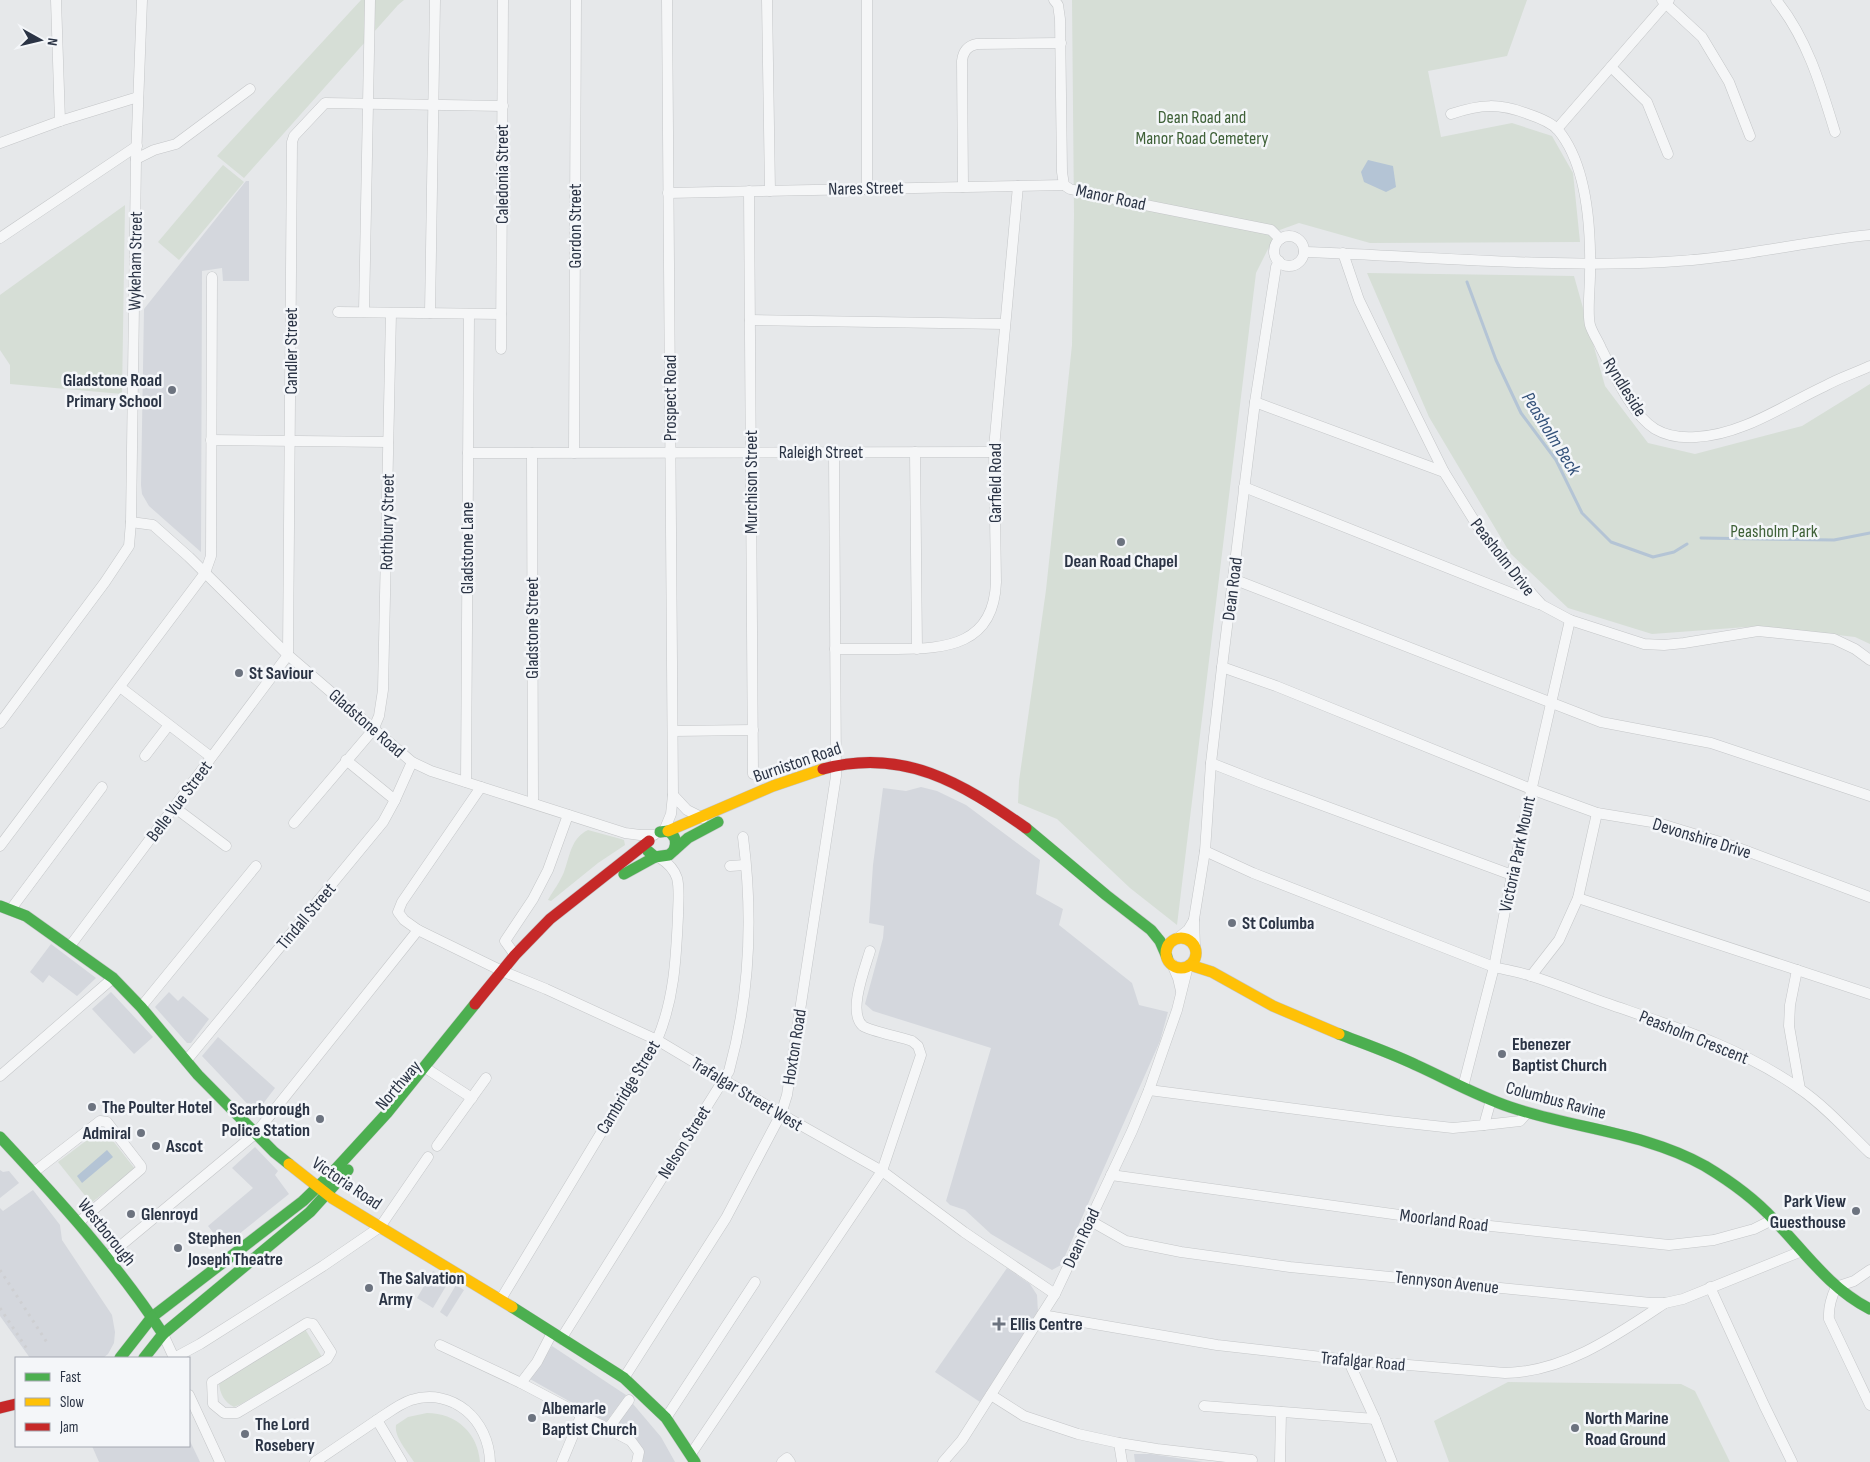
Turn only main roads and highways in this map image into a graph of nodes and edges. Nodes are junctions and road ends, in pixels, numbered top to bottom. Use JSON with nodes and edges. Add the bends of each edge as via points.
{"nodes":[{"id":1,"x":836,"y":770,"type":"junction"},
{"id":2,"x":661,"y":842,"type":"junction"},
{"id":3,"x":633,"y":855,"type":"joint"},
{"id":4,"x":6,"y":907,"type":"edge"},
{"id":5,"x":1152,"y":931,"type":"junction"},
{"id":6,"x":1177,"y":939,"type":"junction"},
{"id":7,"x":1195,"y":949,"type":"junction"},
{"id":8,"x":1169,"y":960,"type":"junction"},
{"id":9,"x":1189,"y":965,"type":"junction"},
{"id":10,"x":1212,"y":971,"type":"junction"},
{"id":11,"x":506,"y":972,"type":"junction"},
{"id":12,"x":428,"y":1070,"type":"junction"},
{"id":13,"x":0,"y":1136,"type":"edge"},
{"id":14,"x":317,"y":1187,"type":"junction"},
{"id":15,"x":327,"y":1195,"type":"junction"},
{"id":16,"x":1870,"y":1309,"type":"edge"},
{"id":17,"x":152,"y":1317,"type":"junction"},
{"id":18,"x":163,"y":1334,"type":"junction"},
{"id":19,"x":121,"y":1357,"type":"edge"},
{"id":20,"x":145,"y":1357,"type":"edge"},
{"id":21,"x":15,"y":1404,"type":"edge"},
{"id":22,"x":0,"y":1408,"type":"edge"},
{"id":23,"x":693,"y":1458,"type":"edge"}],
"edges":[{"from":1,"to":2,"type":"main road","name":"Burniston Road","via":[[706,827]]},
{"from":1,"to":2,"type":"main road","name":"Burniston Road","via":[[755,795],[703,818]]},
{"from":1,"to":5,"type":"main road","name":"Burniston Road","via":[[906,776],[930,783],[973,804],[1089,882]]},
{"from":2,"to":3,"type":"main road","name":"Burniston Road"},
{"from":2,"to":11,"type":"main road","name":"Northway","via":[[636,866],[582,904]]},
{"from":3,"to":11,"type":"main road","name":"Northway","via":[[550,920],[515,955]]},
{"from":4,"to":14,"type":"main road","name":"Victoria Road","via":[[26,916],[113,978],[186,1061],[274,1152]]},
{"from":5,"to":6,"type":"main road","name":"Burniston Road"},
{"from":5,"to":8,"type":"main road","name":"Burniston Road","via":[[1162,942]]},
{"from":6,"to":7,"type":"main road","via":[[1188,940]]},
{"from":6,"to":8,"type":"main road","via":[[1169,944]]},
{"from":7,"to":9,"type":"main road","via":[[1195,957]]},
{"from":7,"to":10,"type":"main road","name":"Columbus Ravine"},
{"from":8,"to":9,"type":"main road","via":[[1179,967]]},
{"from":9,"to":10,"type":"main road","name":"Columbus Ravine"},
{"from":10,"to":16,"type":"main road","name":"Columbus Ravine","via":[[1272,1005],[1491,1100],[1527,1113],[1637,1138],[1676,1152],[1747,1194],[1836,1287]]},
{"from":11,"to":12,"type":"main road","name":"Northway"},
{"from":12,"to":14,"type":"main road","name":"Northway"},
{"from":12,"to":15,"type":"main road","name":"Northway"},
{"from":13,"to":17,"type":"main road","name":"Westborough","via":[[79,1222]]},
{"from":14,"to":15,"type":"main road","name":"Victoria Road"},
{"from":14,"to":17,"type":"main road","name":"Northway"},
{"from":15,"to":18,"type":"main road","name":"Northway"},
{"from":15,"to":23,"type":"main road","name":"Victoria Road","via":[[624,1378],[666,1418]]},
{"from":17,"to":18,"type":"main road","name":"Westborough"},
{"from":17,"to":19,"type":"main road","name":"Northway"},
{"from":18,"to":20,"type":"main road","name":"Northway"},
{"from":21,"to":22,"type":"main road"}]}
